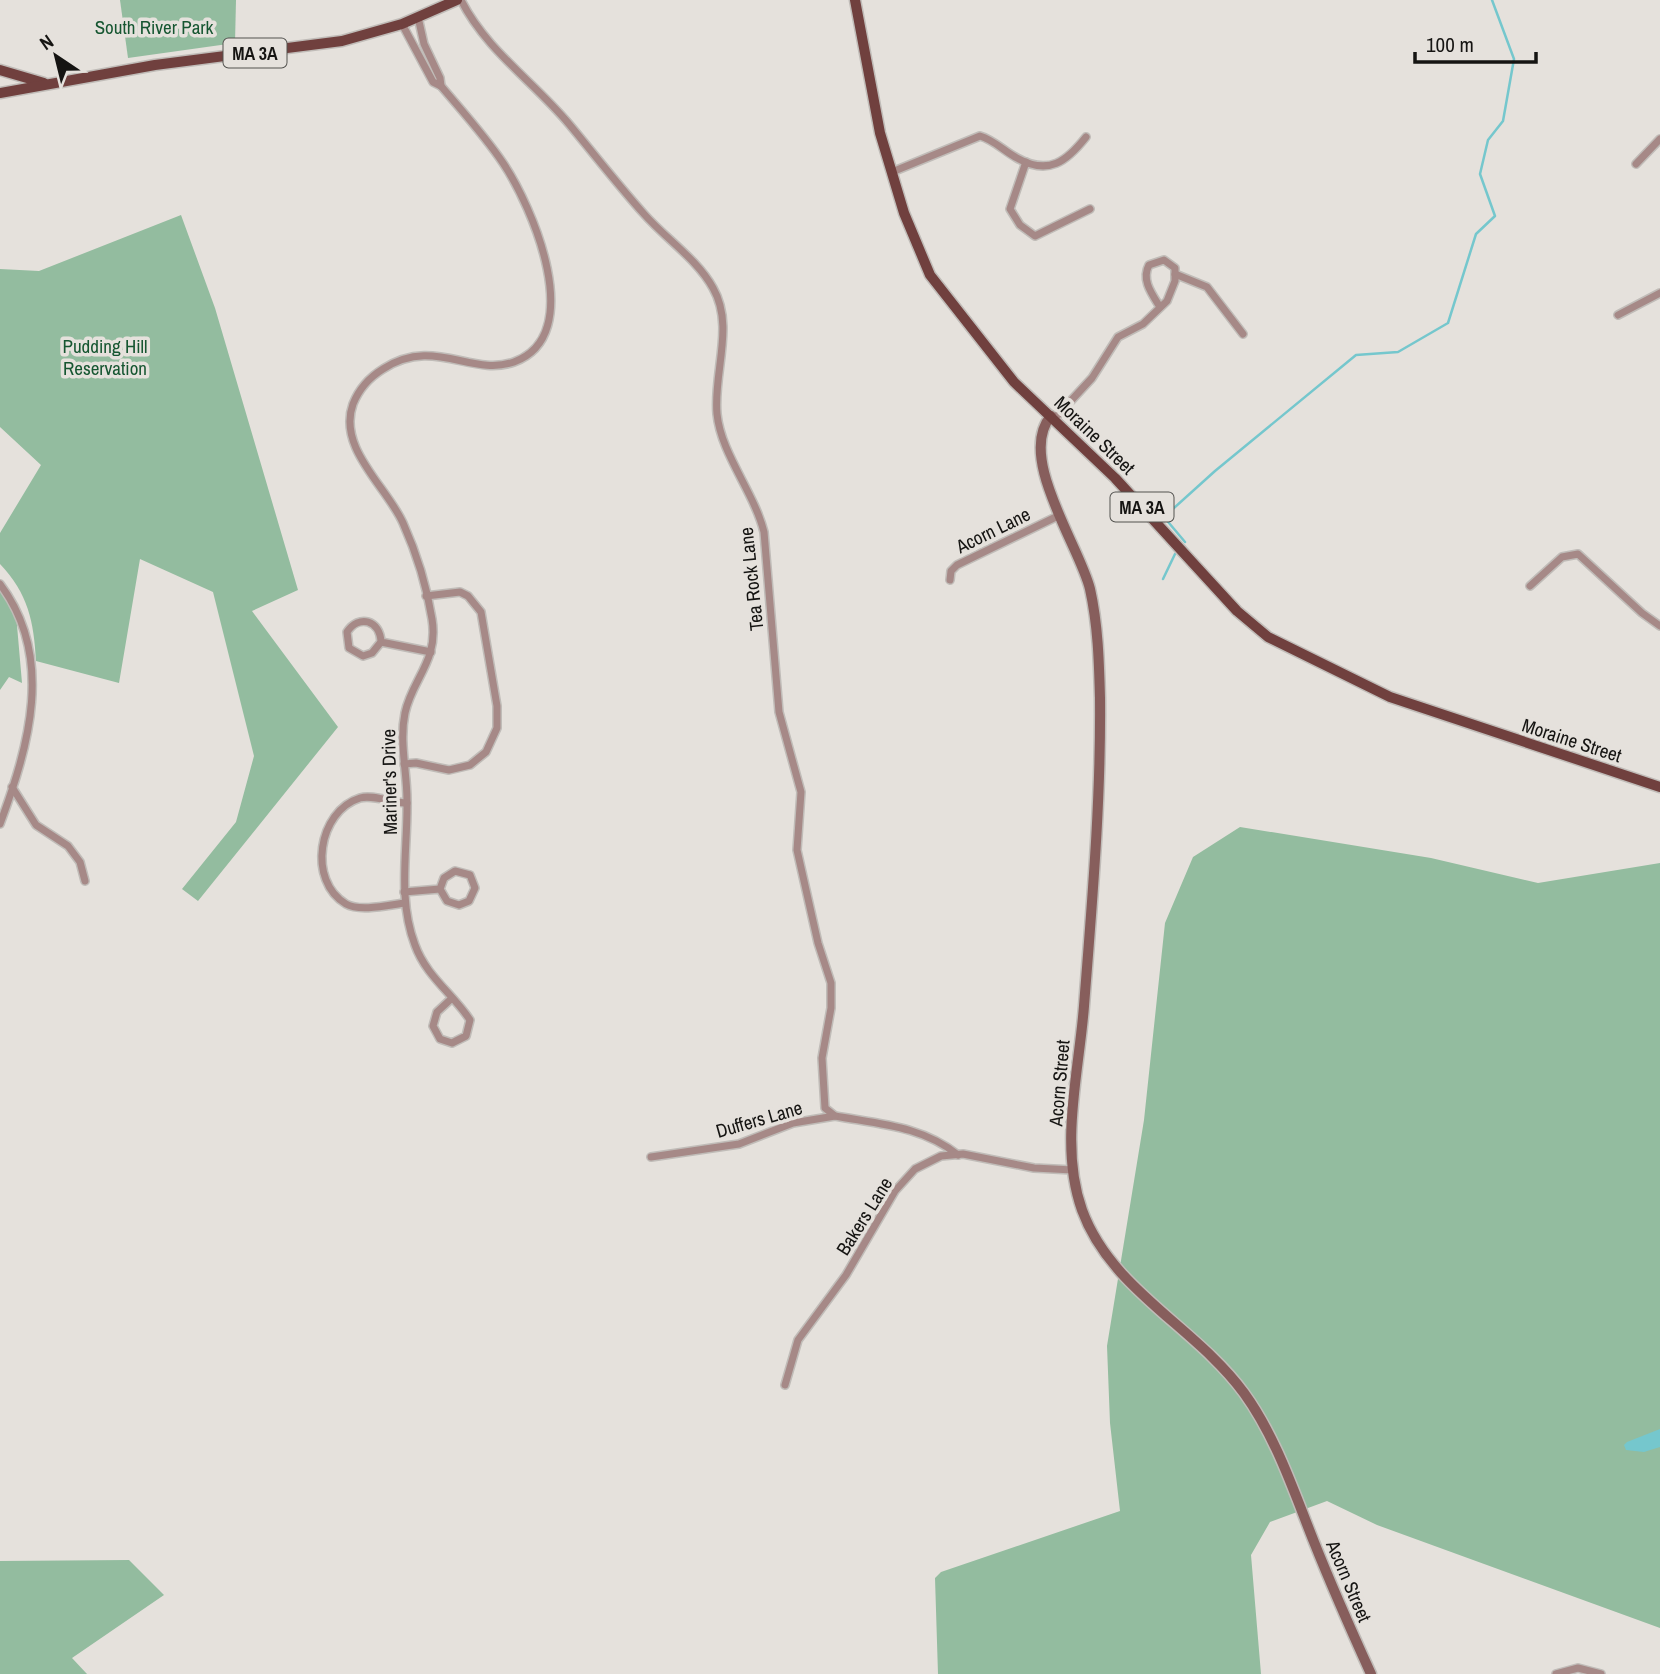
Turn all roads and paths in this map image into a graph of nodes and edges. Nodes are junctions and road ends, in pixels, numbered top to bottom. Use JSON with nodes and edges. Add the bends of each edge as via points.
{"nodes":[{"id":1,"x":459,"y":0,"type":"edge"},
{"id":2,"x":855,"y":0,"type":"edge"},
{"id":3,"x":418,"y":17,"type":"junction"},
{"id":4,"x":402,"y":24,"type":"junction"},
{"id":5,"x":0,"y":70,"type":"edge"},
{"id":6,"x":46,"y":84,"type":"junction"},
{"id":7,"x":441,"y":86,"type":"junction"},
{"id":8,"x":0,"y":93,"type":"edge"},
{"id":9,"x":1086,"y":136,"type":"dead end"},
{"id":10,"x":1660,"y":139,"type":"edge"},
{"id":11,"x":1026,"y":162,"type":"junction"},
{"id":12,"x":1636,"y":164,"type":"dead end"},
{"id":13,"x":892,"y":172,"type":"junction"},
{"id":14,"x":1090,"y":209,"type":"dead end"},
{"id":15,"x":1175,"y":274,"type":"junction"},
{"id":16,"x":1660,"y":293,"type":"edge"},
{"id":17,"x":1160,"y":307,"type":"junction"},
{"id":18,"x":1618,"y":315,"type":"dead end"},
{"id":19,"x":1242,"y":334,"type":"dead end"},
{"id":20,"x":1052,"y":418,"type":"junction"},
{"id":21,"x":1059,"y":516,"type":"junction"},
{"id":22,"x":950,"y":580,"type":"dead end"},
{"id":23,"x":0,"y":584,"type":"edge"},
{"id":24,"x":1531,"y":586,"type":"dead end"},
{"id":25,"x":426,"y":596,"type":"junction"},
{"id":26,"x":1660,"y":626,"type":"edge"},
{"id":27,"x":381,"y":642,"type":"junction"},
{"id":28,"x":431,"y":652,"type":"junction"},
{"id":29,"x":404,"y":764,"type":"junction"},
{"id":30,"x":12,"y":787,"type":"junction"},
{"id":31,"x":1660,"y":787,"type":"edge"},
{"id":32,"x":407,"y":803,"type":"junction"},
{"id":33,"x":0,"y":824,"type":"edge"},
{"id":34,"x":85,"y":881,"type":"dead end"},
{"id":35,"x":440,"y":889,"type":"junction"},
{"id":36,"x":404,"y":892,"type":"junction"},
{"id":37,"x":405,"y":903,"type":"junction"},
{"id":38,"x":452,"y":999,"type":"junction"},
{"id":39,"x":835,"y":1116,"type":"junction"},
{"id":40,"x":958,"y":1155,"type":"junction"},
{"id":41,"x":651,"y":1157,"type":"dead end"},
{"id":42,"x":1073,"y":1170,"type":"junction"},
{"id":43,"x":785,"y":1385,"type":"dead end"},
{"id":44,"x":1371,"y":1674,"type":"edge"},
{"id":45,"x":1557,"y":1674,"type":"edge"},
{"id":46,"x":1601,"y":1674,"type":"edge"}],
"edges":[{"from":1,"to":3,"type":"main road","number":"MA 3A"},
{"from":1,"to":39,"type":"street","name":"Tea Rock Lane","via":[[486,38],[569,124],[716,294],[723,339],[717,415],[764,532],[779,712],[801,792],[797,850],[831,983],[822,1095],[825,1108]]},
{"from":2,"to":13,"type":"main road","name":"Moraine Street","number":"MA 3A","via":[[870,90]]},
{"from":3,"to":4,"type":"main road","number":"MA 3A"},
{"from":3,"to":7,"type":"street"},
{"from":4,"to":6,"type":"main road","number":"MA 3A","via":[[329,43]]},
{"from":4,"to":7,"type":"street","via":[[425,71]]},
{"from":5,"to":6,"type":"main road","number":"MA 3A"},
{"from":6,"to":8,"type":"main road","number":"MA 3A"},
{"from":7,"to":25,"type":"street","name":"Mariner's Drive","via":[[503,163],[522,197],[542,250],[551,314],[537,345],[517,361],[487,364],[424,355],[400,360],[363,386],[353,404],[349,423],[357,449],[402,520]]},
{"from":9,"to":11,"type":"street","via":[[1068,160],[1050,165]]},
{"from":10,"to":12,"type":"street"},
{"from":11,"to":13,"type":"street","via":[[980,136]]},
{"from":11,"to":14,"type":"street","via":[[1010,209],[1035,236]]},
{"from":13,"to":20,"type":"main road","name":"Moraine Street","number":"MA 3A","via":[[916,243],[942,292],[1014,382]]},
{"from":15,"to":17,"type":"street","via":[[1172,291]]},
{"from":15,"to":17,"type":"street","via":[[1172,264],[1164,260],[1149,265],[1146,271],[1145,279]]},
{"from":15,"to":19,"type":"street","via":[[1207,287]]},
{"from":16,"to":18,"type":"street"},
{"from":17,"to":20,"type":"street","via":[[1143,324],[1118,337],[1092,378]]},
{"from":20,"to":21,"type":"main road","name":"Acorn Street","via":[[1044,425],[1041,441]]},
{"from":20,"to":31,"type":"main road","name":"Moraine Street","number":"MA 3A","via":[[1115,478],[1237,611],[1268,637],[1413,706]]},
{"from":21,"to":22,"type":"street","name":"Acorn Lane","via":[[957,565]]},
{"from":21,"to":42,"type":"main road","name":"Acorn Street","via":[[1090,587],[1100,671],[1099,824],[1074,1099]]},
{"from":23,"to":30,"type":"street","via":[[22,620],[32,662],[27,741]]},
{"from":24,"to":26,"type":"street","via":[[1572,553]]},
{"from":25,"to":28,"type":"street","name":"Mariner's Drive","via":[[432,619]]},
{"from":25,"to":29,"type":"street","via":[[460,592],[481,612],[497,728],[486,752],[470,765],[449,770]]},
{"from":27,"to":27,"type":"street","via":[[381,634],[371,622],[352,624],[347,632],[349,648],[363,656]]},
{"from":27,"to":28,"type":"street"},
{"from":28,"to":29,"type":"street","name":"Mariner's Drive","via":[[406,708]]},
{"from":29,"to":32,"type":"street","name":"Mariner's Drive"},
{"from":30,"to":33,"type":"street"},
{"from":30,"to":34,"type":"street","via":[[36,825],[68,846],[80,862]]},
{"from":32,"to":36,"type":"street","name":"Mariner's Drive"},
{"from":32,"to":37,"type":"street","via":[[370,796],[349,803],[332,817],[323,844],[327,882],[347,905]]},
{"from":35,"to":35,"type":"street","via":[[447,901],[459,905],[469,901],[475,888],[470,876],[455,871],[444,878]]},
{"from":35,"to":36,"type":"street"},
{"from":36,"to":37,"type":"street","name":"Mariner's Drive"},
{"from":37,"to":38,"type":"street","name":"Mariner's Drive","via":[[422,961]]},
{"from":38,"to":38,"type":"street","name":"Mariner's Drive","via":[[470,1020],[466,1036],[452,1043],[440,1039],[433,1026],[438,1012]]},
{"from":39,"to":40,"type":"street","via":[[908,1128],[944,1143]]},
{"from":39,"to":41,"type":"street","name":"Duffers Lane","via":[[793,1123],[739,1144]]},
{"from":40,"to":42,"type":"street","name":"Bakers Lane"},
{"from":40,"to":43,"type":"street","name":"Bakers Lane","via":[[930,1159],[902,1182],[846,1275],[798,1340]]},
{"from":42,"to":44,"type":"main road","name":"Acorn Street","via":[[1083,1211],[1107,1256],[1223,1368],[1260,1418]]},
{"from":45,"to":46,"type":"street","via":[[1578,1668]]}]}
